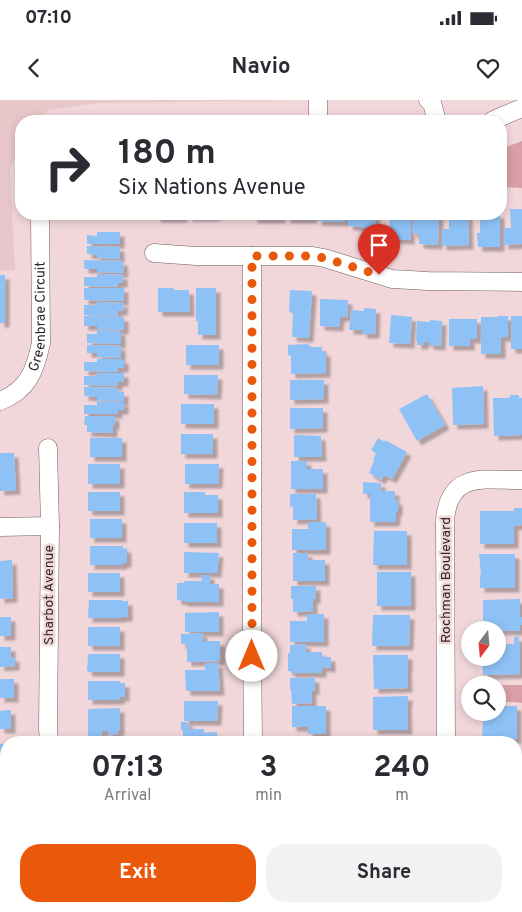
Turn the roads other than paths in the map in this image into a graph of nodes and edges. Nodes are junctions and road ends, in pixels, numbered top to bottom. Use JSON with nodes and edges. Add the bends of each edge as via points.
{"nodes":[{"id":1,"x":318,"y":100,"type":"edge"},
{"id":2,"x":428,"y":100,"type":"edge"},
{"id":3,"x":522,"y":108,"type":"edge"},
{"id":4,"x":318,"y":115,"type":"edge"},
{"id":5,"x":435,"y":115,"type":"edge"},
{"id":6,"x":503,"y":115,"type":"edge"},
{"id":7,"x":40,"y":220,"type":"edge"},
{"id":8,"x":154,"y":253,"type":"dead end"},
{"id":9,"x":252,"y":256,"type":"junction"},
{"id":10,"x":522,"y":282,"type":"edge"},
{"id":11,"x":0,"y":401,"type":"edge"},
{"id":12,"x":48,"y":448,"type":"dead end"},
{"id":13,"x":522,"y":480,"type":"edge"},
{"id":14,"x":50,"y":526,"type":"junction"},
{"id":15,"x":0,"y":527,"type":"edge"},
{"id":16,"x":49,"y":736,"type":"edge"},
{"id":17,"x":253,"y":736,"type":"edge"},
{"id":18,"x":446,"y":736,"type":"edge"}],
"edges":[{"from":1,"to":4,"type":"street"},
{"from":2,"to":5,"type":"street"},
{"from":3,"to":6,"type":"street"},
{"from":7,"to":11,"type":"street","name":"Greenbrae Circuit","via":[[41,343],[38,358],[22,388]]},
{"from":8,"to":9,"type":"street"},
{"from":9,"to":10,"type":"street","via":[[313,256],[392,279]]},
{"from":9,"to":17,"type":"street"},
{"from":12,"to":14,"type":"street","name":"Sharbot Avenue"},
{"from":13,"to":18,"type":"street","name":"Rochman Boulevard","via":[[465,483],[452,494],[447,506]]},
{"from":14,"to":15,"type":"street"},
{"from":14,"to":16,"type":"street","name":"Sharbot Avenue"}]}
